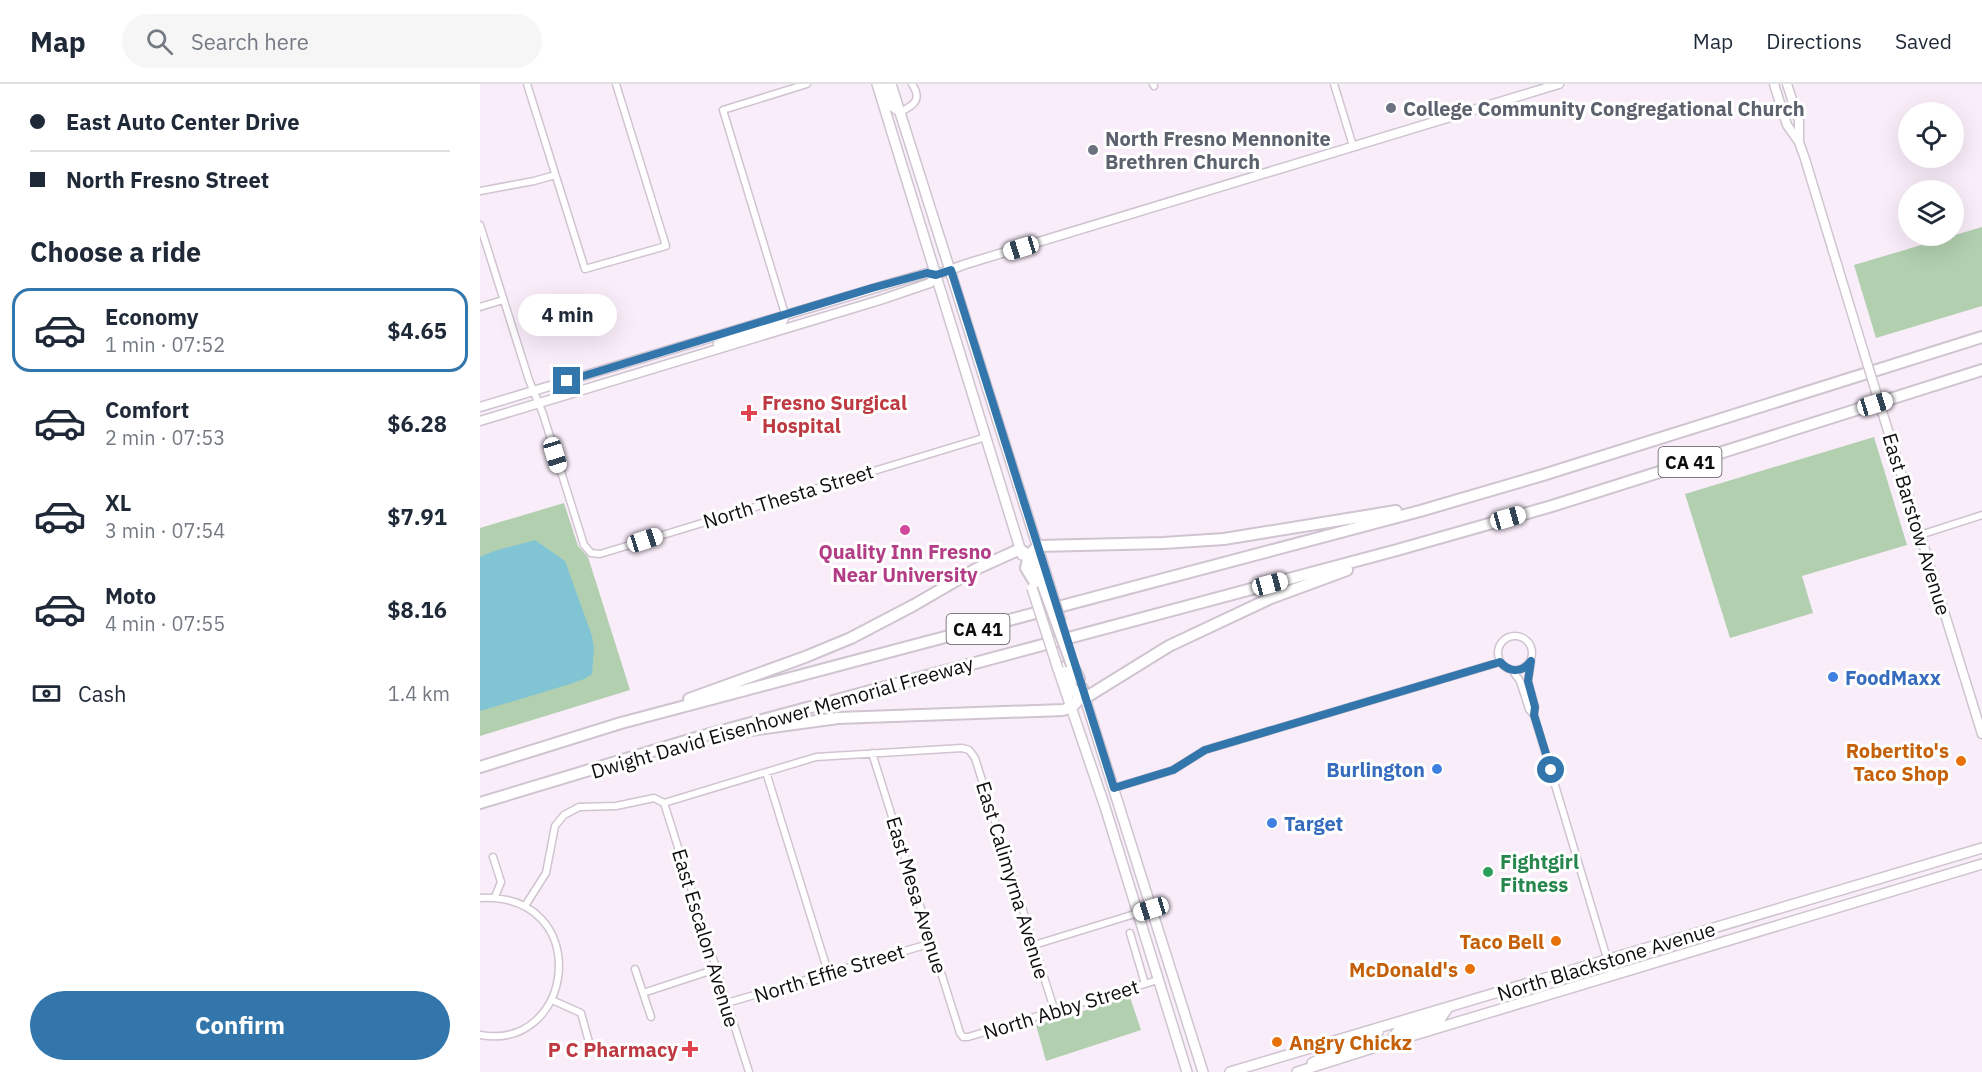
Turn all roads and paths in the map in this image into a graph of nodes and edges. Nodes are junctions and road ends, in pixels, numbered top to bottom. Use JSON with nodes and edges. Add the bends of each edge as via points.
{"nodes":[{"id":1,"x":527,"y":84,"type":"edge"},
{"id":2,"x":616,"y":84,"type":"edge"},
{"id":3,"x":807,"y":84,"type":"edge"},
{"id":4,"x":877,"y":84,"type":"edge"},
{"id":5,"x":884,"y":84,"type":"edge"},
{"id":6,"x":891,"y":84,"type":"edge"},
{"id":7,"x":912,"y":84,"type":"edge"},
{"id":8,"x":1334,"y":84,"type":"edge"},
{"id":9,"x":1557,"y":84,"type":"edge"},
{"id":10,"x":1774,"y":84,"type":"edge"},
{"id":11,"x":1787,"y":84,"type":"edge"},
{"id":12,"x":900,"y":112,"type":"junction"},
{"id":13,"x":1799,"y":142,"type":"junction"},
{"id":14,"x":1353,"y":147,"type":"junction"},
{"id":15,"x":555,"y":175,"type":"junction"},
{"id":16,"x":480,"y":191,"type":"edge"},
{"id":17,"x":480,"y":225,"type":"edge"},
{"id":18,"x":951,"y":270,"type":"junction"},
{"id":19,"x":936,"y":275,"type":"junction"},
{"id":20,"x":503,"y":300,"type":"junction"},
{"id":21,"x":480,"y":307,"type":"edge"},
{"id":22,"x":785,"y":314,"type":"junction"},
{"id":23,"x":1982,"y":337,"type":"edge"},
{"id":24,"x":716,"y":350,"type":"junction"},
{"id":25,"x":1982,"y":370,"type":"edge"},
{"id":26,"x":533,"y":391,"type":"junction"},
{"id":27,"x":538,"y":404,"type":"junction"},
{"id":28,"x":480,"y":407,"type":"edge"},
{"id":29,"x":480,"y":421,"type":"edge"},
{"id":30,"x":986,"y":437,"type":"junction"},
{"id":31,"x":1420,"y":511,"type":"junction"},
{"id":32,"x":1982,"y":515,"type":"edge"},
{"id":33,"x":1920,"y":535,"type":"junction"},
{"id":34,"x":1038,"y":546,"type":"junction"},
{"id":35,"x":1397,"y":550,"type":"junction"},
{"id":36,"x":1025,"y":552,"type":"junction"},
{"id":37,"x":1040,"y":585,"type":"junction"},
{"id":38,"x":1531,"y":661,"type":"junction"},
{"id":39,"x":1500,"y":662,"type":"junction"},
{"id":40,"x":1067,"y":666,"type":"junction"},
{"id":41,"x":1512,"y":670,"type":"junction"},
{"id":42,"x":1081,"y":691,"type":"junction"},
{"id":43,"x":1071,"y":708,"type":"junction"},
{"id":44,"x":1534,"y":715,"type":"junction"},
{"id":45,"x":621,"y":723,"type":"junction"},
{"id":46,"x":1982,"y":734,"type":"edge"},
{"id":47,"x":699,"y":737,"type":"junction"},
{"id":48,"x":872,"y":753,"type":"junction"},
{"id":49,"x":480,"y":766,"type":"edge"},
{"id":50,"x":766,"y":772,"type":"junction"},
{"id":51,"x":1114,"y":788,"type":"junction"},
{"id":52,"x":480,"y":803,"type":"edge"},
{"id":53,"x":664,"y":804,"type":"junction"},
{"id":54,"x":1982,"y":848,"type":"edge"},
{"id":55,"x":493,"y":858,"type":"dead end"},
{"id":56,"x":1982,"y":864,"type":"edge"},
{"id":57,"x":495,"y":897,"type":"junction"},
{"id":58,"x":480,"y":898,"type":"edge"},
{"id":59,"x":525,"y":906,"type":"junction"},
{"id":60,"x":1151,"y":909,"type":"junction"},
{"id":61,"x":1138,"y":913,"type":"junction"},
{"id":62,"x":1130,"y":933,"type":"dead end"},
{"id":63,"x":932,"y":943,"type":"junction"},
{"id":64,"x":1034,"y":945,"type":"junction"},
{"id":65,"x":1608,"y":960,"type":"junction"},
{"id":66,"x":635,"y":969,"type":"dead end"},
{"id":67,"x":716,"y":969,"type":"junction"},
{"id":68,"x":828,"y":972,"type":"junction"},
{"id":69,"x":1612,"y":975,"type":"junction"},
{"id":70,"x":1158,"y":980,"type":"junction"},
{"id":71,"x":1145,"y":984,"type":"junction"},
{"id":72,"x":643,"y":993,"type":"junction"},
{"id":73,"x":552,"y":1000,"type":"junction"},
{"id":74,"x":727,"y":1003,"type":"junction"},
{"id":75,"x":1448,"y":1008,"type":"junction"},
{"id":76,"x":1055,"y":1012,"type":"junction"},
{"id":77,"x":651,"y":1017,"type":"dead end"},
{"id":78,"x":1379,"y":1029,"type":"junction"},
{"id":79,"x":480,"y":1035,"type":"edge"},
{"id":80,"x":963,"y":1037,"type":"joint"},
{"id":81,"x":589,"y":1042,"type":"dead end"},
{"id":82,"x":1392,"y":1042,"type":"junction"},
{"id":83,"x":749,"y":1072,"type":"edge"},
{"id":84,"x":1187,"y":1072,"type":"edge"},
{"id":85,"x":1203,"y":1072,"type":"edge"},
{"id":86,"x":1230,"y":1072,"type":"edge"},
{"id":87,"x":1295,"y":1072,"type":"edge"}],
"edges":[{"from":1,"to":15,"type":"street"},
{"from":2,"to":15,"type":"street","via":[[666,246],[585,269]]},
{"from":3,"to":22,"type":"street","via":[[723,110]]},
{"from":4,"to":19,"type":"main road"},
{"from":5,"to":12,"type":"main road","via":[[892,106]]},
{"from":6,"to":12,"type":"main road"},
{"from":7,"to":12,"type":"street","via":[[917,100]]},
{"from":8,"to":14,"type":"street"},
{"from":9,"to":14,"type":"main road"},
{"from":10,"to":13,"type":"main road","name":"East Barstow Avenue","via":[[1787,124]]},
{"from":11,"to":13,"type":"main road","name":"East Barstow Avenue","via":[[1799,121]]},
{"from":12,"to":18,"type":"main road"},
{"from":13,"to":33,"type":"main road","name":"East Barstow Avenue","bridge":true},
{"from":14,"to":18,"type":"main road"},
{"from":15,"to":16,"type":"street"},
{"from":17,"to":20,"type":"street"},
{"from":18,"to":19,"type":"main road"},
{"from":18,"to":34,"type":"main road"},
{"from":19,"to":22,"type":"main road","via":[[927,273]]},
{"from":19,"to":24,"type":"main road","via":[[930,283]]},
{"from":19,"to":30,"type":"main road"},
{"from":20,"to":21,"type":"street"},
{"from":20,"to":26,"type":"street"},
{"from":22,"to":24,"type":"main road","via":[[783,321],[722,342]]},
{"from":22,"to":26,"type":"main road"},
{"from":23,"to":31,"type":"highway","name":"Dwight David Eisenhower Memorial Freeway","number":"CA 41"},
{"from":24,"to":27,"type":"main road"},
{"from":25,"to":35,"type":"highway","name":"Dwight David Eisenhower Memorial Freeway","number":"CA 41","via":[[1552,506]]},
{"from":26,"to":27,"type":"street"},
{"from":26,"to":28,"type":"main road"},
{"from":27,"to":29,"type":"main road"},
{"from":27,"to":30,"type":"street","name":"North Thesta Street","via":[[584,545],[591,553],[600,554]]},
{"from":30,"to":36,"type":"main road"},
{"from":31,"to":34,"type":"highway","via":[[1398,511],[1224,539]]},
{"from":31,"to":45,"type":"highway","name":"Dwight David Eisenhower Memorial Freeway","number":"CA 41"},
{"from":32,"to":33,"type":"street"},
{"from":33,"to":46,"type":"main road","name":"East Barstow Avenue"},
{"from":34,"to":36,"type":"highway"},
{"from":34,"to":37,"type":"main road"},
{"from":35,"to":42,"type":"highway","via":[[1271,598]]},
{"from":35,"to":47,"type":"highway","name":"Dwight David Eisenhower Memorial Freeway","number":"CA 41"},
{"from":36,"to":37,"type":"highway","via":[[1037,567]]},
{"from":36,"to":37,"type":"highway","via":[[1026,568]]},
{"from":36,"to":45,"type":"highway","via":[[976,569],[851,638]]},
{"from":37,"to":40,"type":"highway"},
{"from":38,"to":39,"type":"street","via":[[1533,652],[1528,642],[1514,636],[1500,644]]},
{"from":38,"to":41,"type":"street","via":[[1522,669]]},
{"from":38,"to":44,"type":"street","via":[[1528,681]]},
{"from":39,"to":41,"type":"street"},
{"from":39,"to":51,"type":"street","via":[[1205,750],[1173,770]]},
{"from":40,"to":42,"type":"highway"},
{"from":40,"to":42,"type":"highway","via":[[1073,691]]},
{"from":40,"to":43,"type":"main road"},
{"from":41,"to":44,"type":"street"},
{"from":42,"to":43,"type":"highway"},
{"from":42,"to":51,"type":"main road"},
{"from":43,"to":47,"type":"highway","via":[[838,718]]},
{"from":43,"to":61,"type":"main road"},
{"from":44,"to":65,"type":"street"},
{"from":45,"to":49,"type":"highway","name":"Dwight David Eisenhower Memorial Freeway","number":"CA 41"},
{"from":47,"to":52,"type":"highway","name":"Dwight David Eisenhower Memorial Freeway","number":"CA 41"},
{"from":48,"to":50,"type":"street","via":[[816,757]]},
{"from":48,"to":63,"type":"street","name":"East Mesa Avenue"},
{"from":48,"to":64,"type":"street","name":"East Calimyrna Avenue","via":[[969,750],[975,758]]},
{"from":50,"to":53,"type":"street"},
{"from":50,"to":68,"type":"street"},
{"from":51,"to":60,"type":"main road"},
{"from":53,"to":59,"type":"street","via":[[654,798],[616,806],[579,807],[564,815],[555,826],[546,873]]},
{"from":53,"to":67,"type":"street","name":"East Escalon Avenue"},
{"from":54,"to":65,"type":"main road","name":"North Blackstone Avenue"},
{"from":55,"to":57,"type":"street","via":[[501,882]]},
{"from":56,"to":69,"type":"main road","name":"North Blackstone Avenue"},
{"from":57,"to":58,"type":"street"},
{"from":57,"to":59,"type":"street"},
{"from":59,"to":73,"type":"street","via":[[545,924],[557,948],[560,974]]},
{"from":60,"to":61,"type":"street"},
{"from":60,"to":85,"type":"main road"},
{"from":61,"to":64,"type":"street"},
{"from":61,"to":70,"type":"main road"},
{"from":62,"to":71,"type":"street"},
{"from":63,"to":68,"type":"street","name":"North Effie Street"},
{"from":63,"to":80,"type":"street","name":"East Mesa Avenue"},
{"from":64,"to":76,"type":"street","name":"East Calimyrna Avenue"},
{"from":65,"to":69,"type":"street"},
{"from":65,"to":75,"type":"main road","name":"North Blackstone Avenue"},
{"from":66,"to":72,"type":"street"},
{"from":67,"to":72,"type":"street"},
{"from":67,"to":74,"type":"street","name":"East Escalon Avenue"},
{"from":68,"to":74,"type":"street","name":"North Effie Street"},
{"from":69,"to":82,"type":"main road","name":"North Blackstone Avenue"},
{"from":70,"to":71,"type":"street","name":"North Abby Street"},
{"from":70,"to":84,"type":"main road"},
{"from":71,"to":76,"type":"street","name":"North Abby Street"},
{"from":72,"to":77,"type":"street"},
{"from":73,"to":79,"type":"street","via":[[523,1028],[497,1036]]},
{"from":73,"to":81,"type":"street","via":[[581,1013]]},
{"from":74,"to":83,"type":"street","name":"East Escalon Avenue"},
{"from":75,"to":78,"type":"main road","name":"North Blackstone Avenue"},
{"from":75,"to":82,"type":"main road","via":[[1441,1018],[1398,1031]]},
{"from":76,"to":80,"type":"street","name":"North Abby Street"},
{"from":78,"to":86,"type":"main road","name":"North Blackstone Avenue"},
{"from":78,"to":87,"type":"main road","via":[[1372,1039],[1331,1053]]},
{"from":82,"to":87,"type":"main road","name":"North Blackstone Avenue"}]}
